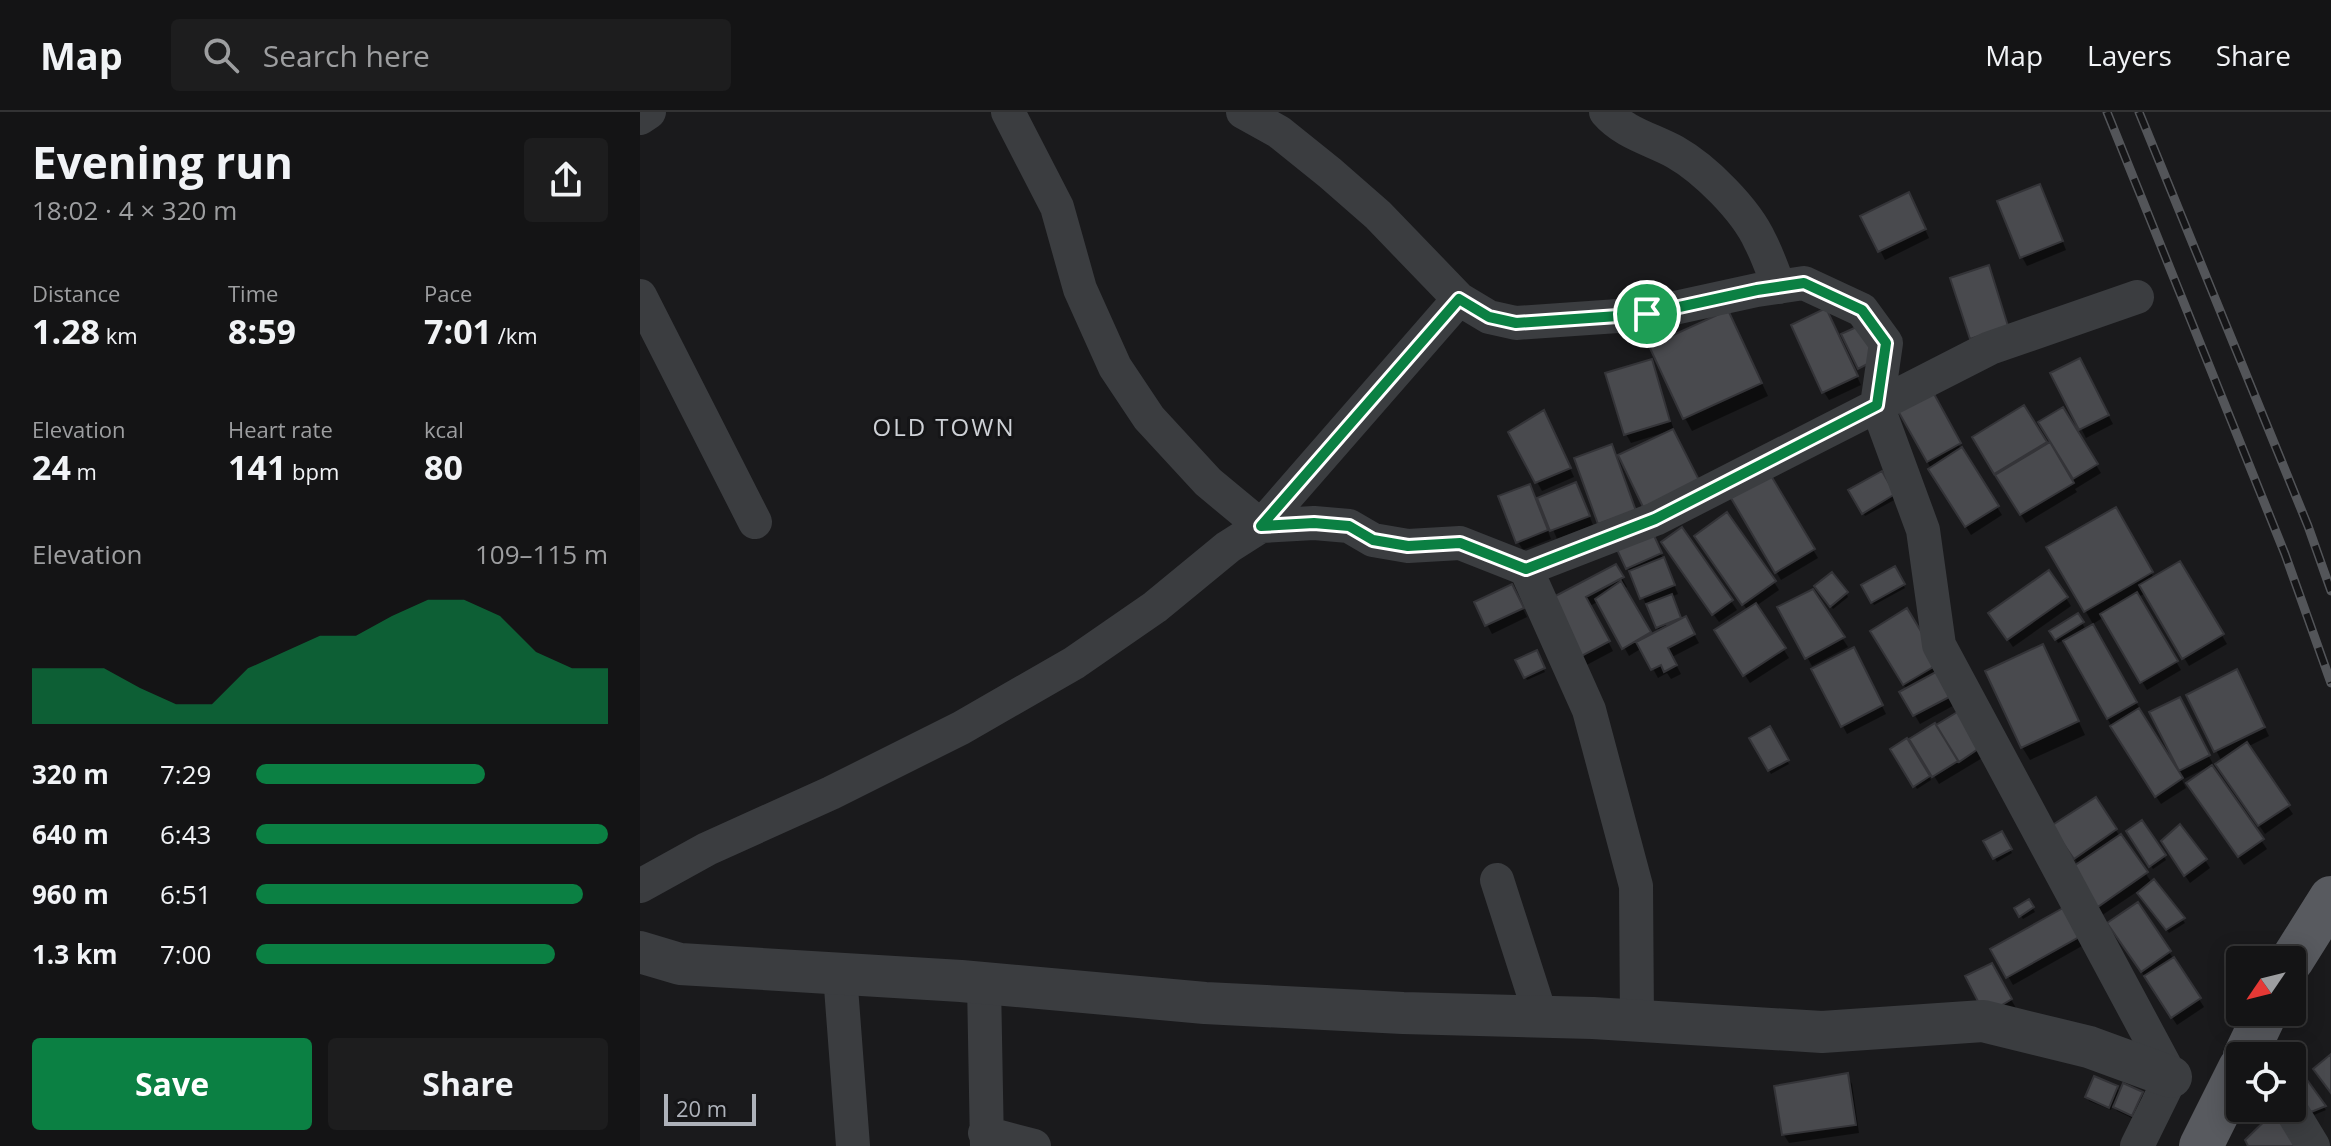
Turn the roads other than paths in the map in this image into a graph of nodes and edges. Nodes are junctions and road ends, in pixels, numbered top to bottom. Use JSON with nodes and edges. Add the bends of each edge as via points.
{"nodes":[{"id":1,"x":649,"y":112,"type":"edge"},
{"id":2,"x":1008,"y":112,"type":"edge"},
{"id":3,"x":1243,"y":112,"type":"edge"},
{"id":4,"x":1606,"y":112,"type":"edge"},
{"id":5,"x":640,"y":118,"type":"edge"},
{"id":6,"x":1779,"y":287,"type":"junction"},
{"id":7,"x":640,"y":296,"type":"edge"},
{"id":8,"x":2137,"y":297,"type":"dead end"},
{"id":9,"x":1459,"y":299,"type":"junction"},
{"id":10,"x":1877,"y":405,"type":"junction"},
{"id":11,"x":755,"y":522,"type":"dead end"},
{"id":12,"x":1261,"y":526,"type":"junction"},
{"id":13,"x":1526,"y":569,"type":"junction"},
{"id":14,"x":1497,"y":880,"type":"dead end"},
{"id":15,"x":640,"y":886,"type":"edge"},
{"id":16,"x":2331,"y":898,"type":"edge"},
{"id":17,"x":2301,"y":946,"type":"edge"},
{"id":18,"x":640,"y":952,"type":"edge"},
{"id":19,"x":840,"y":974,"type":"junction"},
{"id":20,"x":984,"y":983,"type":"junction"},
{"id":21,"x":1541,"y":1017,"type":"junction"},
{"id":22,"x":1637,"y":1021,"type":"junction"},
{"id":23,"x":2171,"y":1077,"type":"junction"},
{"id":24,"x":2226,"y":1096,"type":"edge"},
{"id":25,"x":2235,"y":1122,"type":"edge"},
{"id":26,"x":2298,"y":1122,"type":"edge"},
{"id":27,"x":986,"y":1140,"type":"edge"},
{"id":28,"x":853,"y":1146,"type":"edge"},
{"id":29,"x":1034,"y":1146,"type":"edge"},
{"id":30,"x":2137,"y":1146,"type":"edge"},
{"id":31,"x":2201,"y":1146,"type":"edge"},
{"id":32,"x":2224,"y":1146,"type":"edge"},
{"id":33,"x":2313,"y":1146,"type":"edge"}],
"edges":[{"from":1,"to":5,"type":"street"},
{"from":2,"to":12,"type":"street","via":[[1057,207],[1080,289],[1115,367],[1149,418],[1208,482]]},
{"from":3,"to":9,"type":"street","via":[[1279,132],[1330,173]]},
{"from":4,"to":6,"type":"street","via":[[1637,135],[1676,153],[1735,204],[1759,239]]},
{"from":6,"to":9,"type":"street","via":[[1647,314],[1516,323],[1489,317]]},
{"from":6,"to":10,"type":"street","via":[[1804,283],[1862,310],[1886,343]]},
{"from":7,"to":11,"type":"street"},
{"from":8,"to":10,"type":"street","via":[[1990,348]]},
{"from":9,"to":12,"type":"street"},
{"from":10,"to":13,"type":"street","via":[[1655,519]]},
{"from":10,"to":23,"type":"street","via":[[1923,530],[1939,645]]},
{"from":12,"to":13,"type":"street","via":[[1314,523],[1349,526],[1373,540],[1408,546],[1460,543]]},
{"from":12,"to":15,"type":"street","via":[[1074,663],[961,728]]},
{"from":13,"to":22,"type":"street","via":[[1589,710],[1636,886]]},
{"from":14,"to":21,"type":"street"},
{"from":16,"to":17,"type":"main road"},
{"from":18,"to":19,"type":"street","via":[[680,964]]},
{"from":19,"to":20,"type":"street"},
{"from":19,"to":28,"type":"street"},
{"from":20,"to":21,"type":"street","via":[[1205,1003]]},
{"from":20,"to":27,"type":"street"},
{"from":21,"to":22,"type":"street"},
{"from":22,"to":23,"type":"street","via":[[1822,1032],[1983,1021],[2089,1047]]},
{"from":23,"to":30,"type":"street"},
{"from":24,"to":31,"type":"main road"},
{"from":25,"to":32,"type":"street"},
{"from":26,"to":33,"type":"street"},
{"from":27,"to":29,"type":"street"}]}
